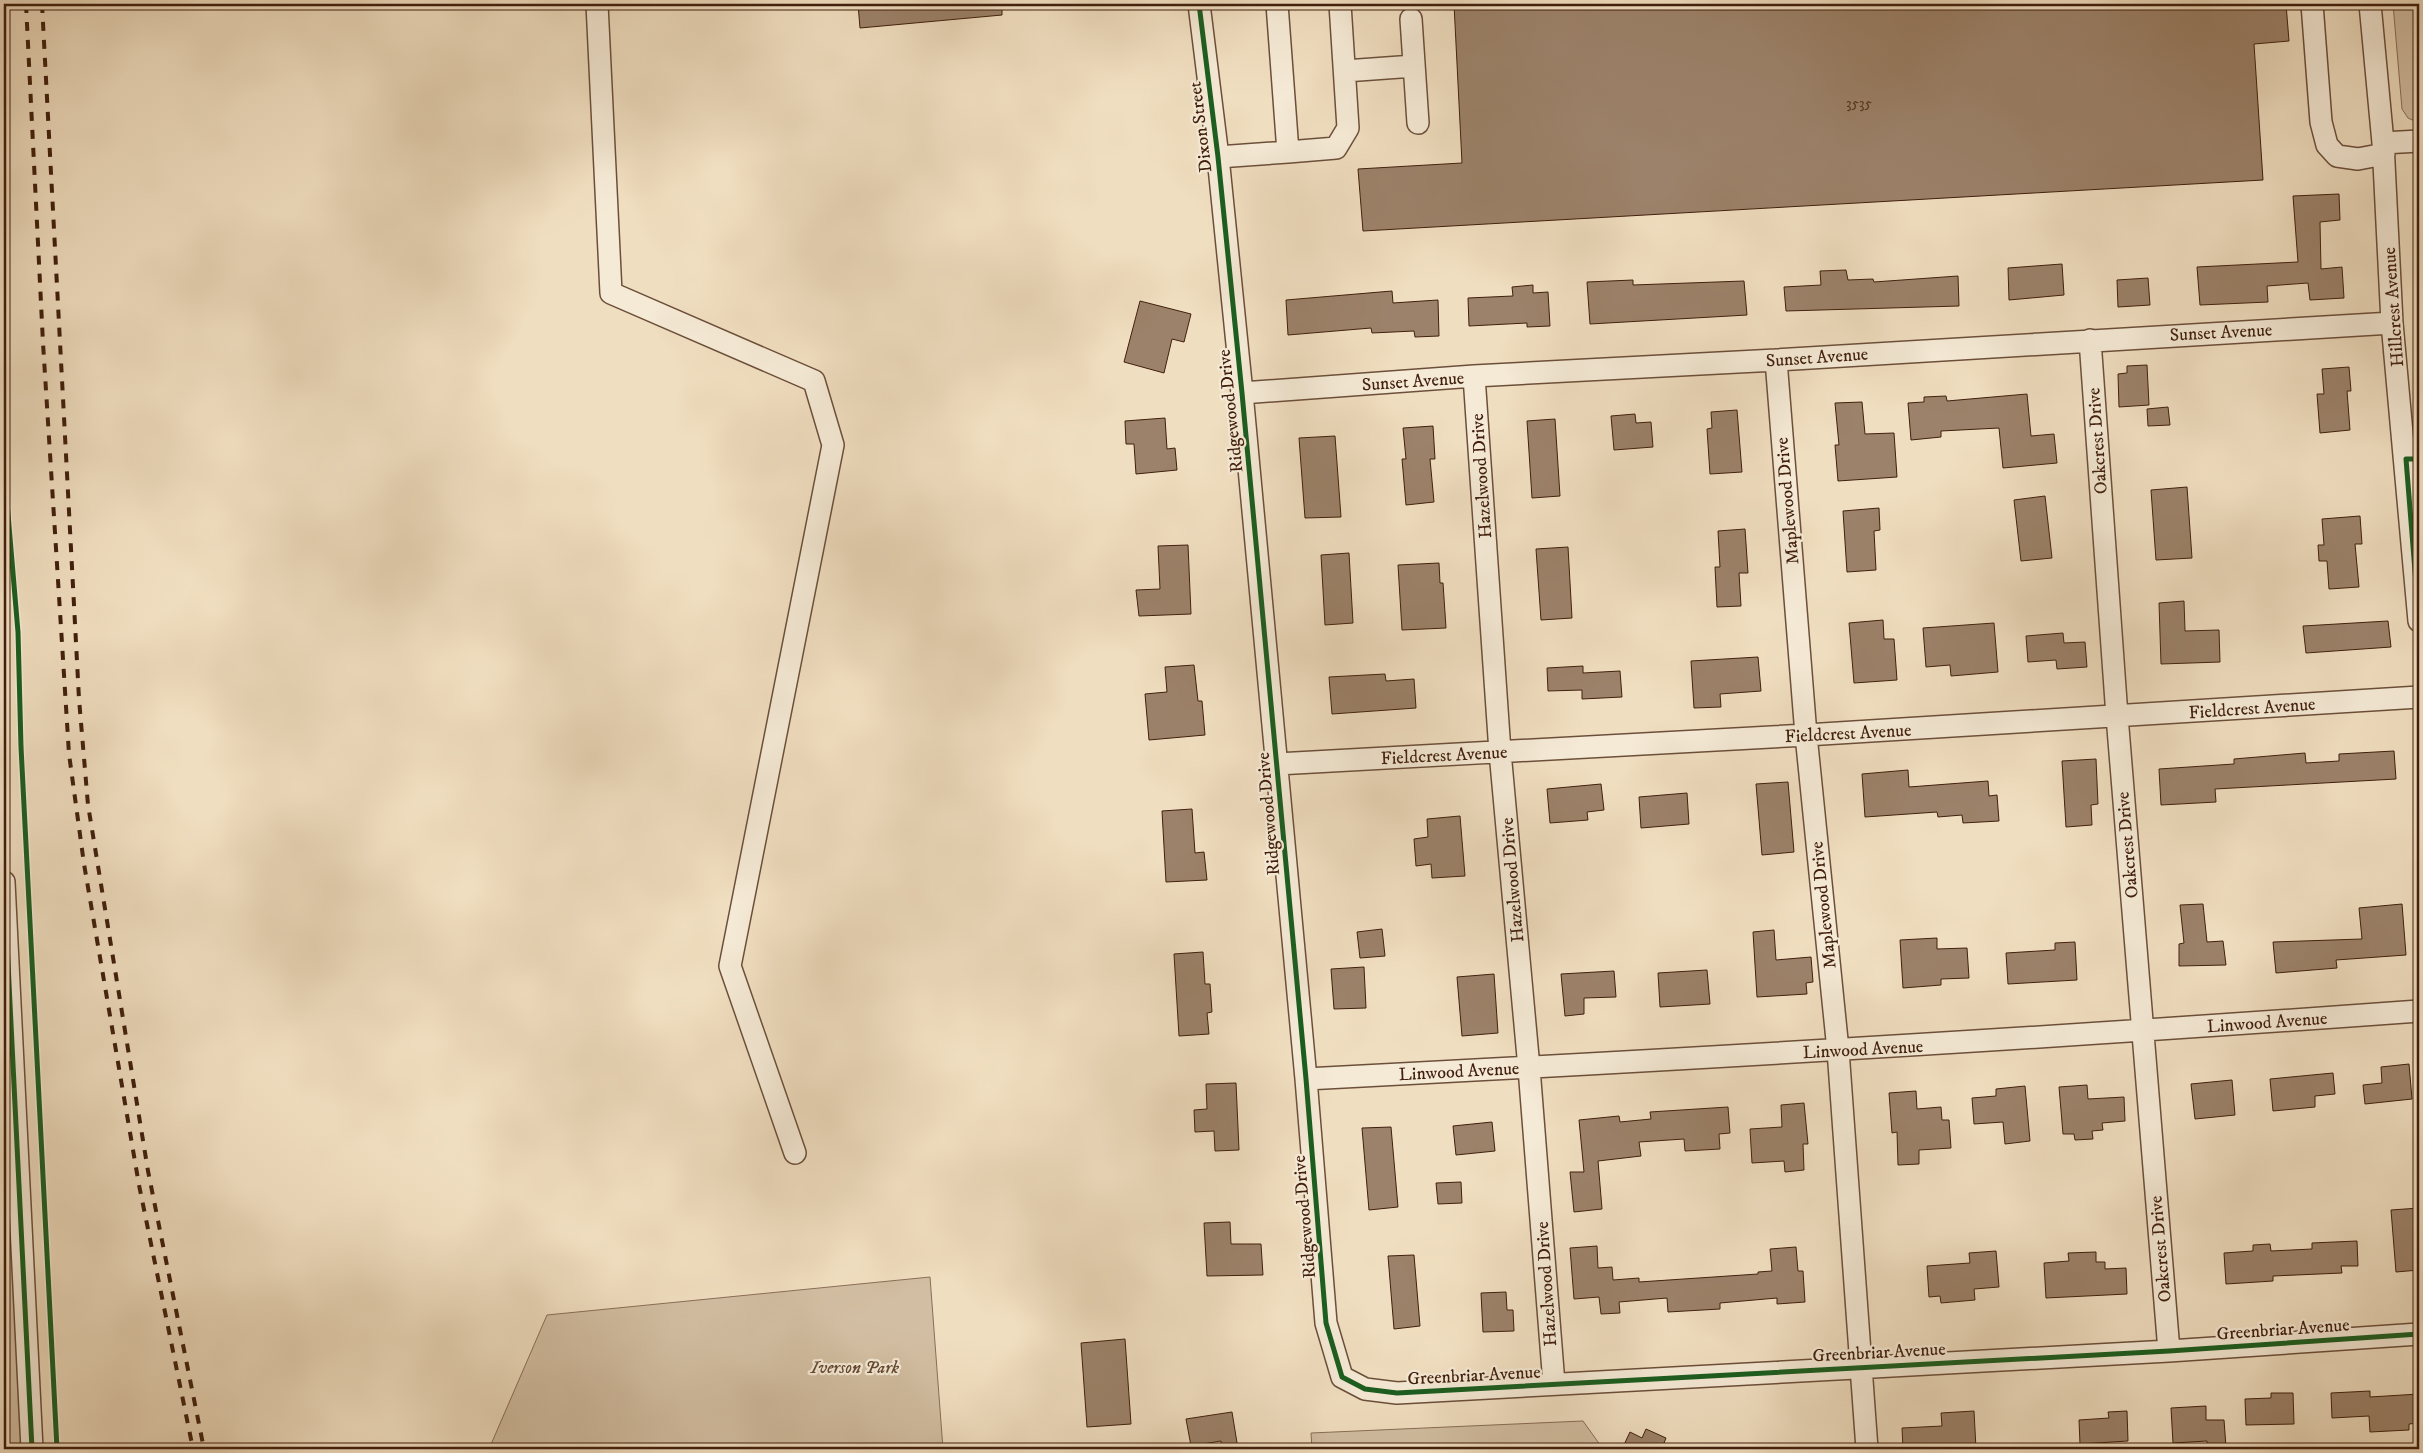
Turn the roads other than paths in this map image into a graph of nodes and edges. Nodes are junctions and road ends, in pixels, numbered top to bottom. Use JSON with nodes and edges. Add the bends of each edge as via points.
{"nodes":[{"id":1,"x":597,"y":4,"type":"edge"},
{"id":2,"x":1199,"y":4,"type":"edge"},
{"id":3,"x":1277,"y":4,"type":"edge"},
{"id":4,"x":1340,"y":4,"type":"edge"},
{"id":5,"x":2312,"y":4,"type":"edge"},
{"id":6,"x":2370,"y":4,"type":"edge"},
{"id":7,"x":1411,"y":19,"type":"dead end"},
{"id":8,"x":1414,"y":66,"type":"junction"},
{"id":9,"x":1345,"y":72,"type":"junction"},
{"id":10,"x":1418,"y":123,"type":"dead end"},
{"id":11,"x":2419,"y":141,"type":"edge"},
{"id":12,"x":2384,"y":149,"type":"junction"},
{"id":13,"x":1288,"y":152,"type":"junction"},
{"id":14,"x":1218,"y":157,"type":"junction"},
{"id":15,"x":1227,"y":246,"type":"joint"},
{"id":16,"x":2392,"y":323,"type":"junction"},
{"id":17,"x":2090,"y":340,"type":"junction"},
{"id":18,"x":1776,"y":360,"type":"junction"},
{"id":19,"x":1474,"y":376,"type":"junction"},
{"id":20,"x":1242,"y":394,"type":"junction"},
{"id":21,"x":2413,"y":459,"type":"edge"},
{"id":22,"x":2419,"y":621,"type":"edge"},
{"id":23,"x":2419,"y":697,"type":"edge"},
{"id":24,"x":2117,"y":716,"type":"junction"},
{"id":25,"x":1806,"y":735,"type":"junction"},
{"id":26,"x":1500,"y":752,"type":"junction"},
{"id":27,"x":1277,"y":764,"type":"junction"},
{"id":28,"x":4,"y":882,"type":"edge"},
{"id":29,"x":6,"y":959,"type":"edge"},
{"id":30,"x":2419,"y":1011,"type":"edge"},
{"id":31,"x":2142,"y":1031,"type":"junction"},
{"id":32,"x":1838,"y":1050,"type":"junction"},
{"id":33,"x":1529,"y":1068,"type":"junction"},
{"id":34,"x":1306,"y":1080,"type":"junction"},
{"id":35,"x":794,"y":1153,"type":"dead end"},
{"id":36,"x":12,"y":1201,"type":"edge"},
{"id":37,"x":2419,"y":1334,"type":"edge"},
{"id":38,"x":2169,"y":1351,"type":"junction"},
{"id":39,"x":1862,"y":1366,"type":"junction"},
{"id":40,"x":1342,"y":1377,"type":"joint"},
{"id":41,"x":1554,"y":1384,"type":"junction"},
{"id":42,"x":32,"y":1449,"type":"edge"},
{"id":43,"x":1867,"y":1449,"type":"edge"}],
"edges":[{"from":1,"to":35,"type":"street","via":[[611,293],[814,381],[833,446],[730,966]]},
{"from":2,"to":14,"type":"street","name":"Dixon Street"},
{"from":3,"to":13,"type":"street"},
{"from":4,"to":9,"type":"street"},
{"from":5,"to":12,"type":"street","via":[[2321,122],[2327,145],[2337,156],[2358,159]]},
{"from":6,"to":12,"type":"street","name":"Hillcrest Avenue"},
{"from":7,"to":8,"type":"street"},
{"from":8,"to":9,"type":"street"},
{"from":8,"to":10,"type":"street"},
{"from":9,"to":13,"type":"street","via":[[1348,128],[1344,138],[1336,148]]},
{"from":11,"to":12,"type":"street"},
{"from":12,"to":16,"type":"street","name":"Hillcrest Avenue"},
{"from":13,"to":14,"type":"street"},
{"from":14,"to":15,"type":"street","name":"Dixon Street"},
{"from":15,"to":20,"type":"street","name":"Ridgewood Drive"},
{"from":16,"to":17,"type":"street","name":"Sunset Avenue"},
{"from":16,"to":21,"type":"street","name":"Hillcrest Avenue"},
{"from":17,"to":18,"type":"street","name":"Sunset Avenue"},
{"from":17,"to":24,"type":"street","name":"Oakcrest Drive"},
{"from":18,"to":19,"type":"street","name":"Sunset Avenue"},
{"from":18,"to":25,"type":"street","name":"Maplewood Drive"},
{"from":19,"to":20,"type":"street","name":"Sunset Avenue"},
{"from":19,"to":26,"type":"street","name":"Hazelwood Drive"},
{"from":20,"to":27,"type":"street","name":"Ridgewood Drive"},
{"from":21,"to":22,"type":"street","name":"Hillcrest Avenue"},
{"from":23,"to":24,"type":"street","name":"Fieldcrest Avenue"},
{"from":24,"to":25,"type":"street","name":"Fieldcrest Avenue"},
{"from":24,"to":31,"type":"street","name":"Oakcrest Drive"},
{"from":25,"to":26,"type":"street","name":"Fieldcrest Avenue"},
{"from":25,"to":32,"type":"street","name":"Maplewood Drive"},
{"from":26,"to":27,"type":"street","name":"Fieldcrest Avenue"},
{"from":26,"to":33,"type":"street","name":"Hazelwood Drive"},
{"from":27,"to":34,"type":"street","name":"Ridgewood Drive"},
{"from":28,"to":29,"type":"street"},
{"from":29,"to":36,"type":"street"},
{"from":30,"to":31,"type":"street","name":"Linwood Avenue"},
{"from":31,"to":32,"type":"street","name":"Linwood Avenue"},
{"from":31,"to":38,"type":"street","name":"Oakcrest Drive"},
{"from":32,"to":33,"type":"street","name":"Linwood Avenue"},
{"from":32,"to":39,"type":"street","name":"Maplewood Drive"},
{"from":33,"to":34,"type":"street","name":"Linwood Avenue"},
{"from":33,"to":41,"type":"street","name":"Hazelwood Drive"},
{"from":34,"to":40,"type":"street","name":"Ridgewood Drive","via":[[1326,1322]]},
{"from":36,"to":42,"type":"street"},
{"from":37,"to":38,"type":"street","name":"Greenbriar Avenue"},
{"from":38,"to":39,"type":"street","name":"Greenbriar Avenue"},
{"from":39,"to":41,"type":"street","name":"Greenbriar Avenue"},
{"from":39,"to":43,"type":"street","name":"Maplewood Drive"},
{"from":40,"to":41,"type":"street","name":"Greenbriar Avenue","via":[[1365,1389],[1397,1393]]}]}
